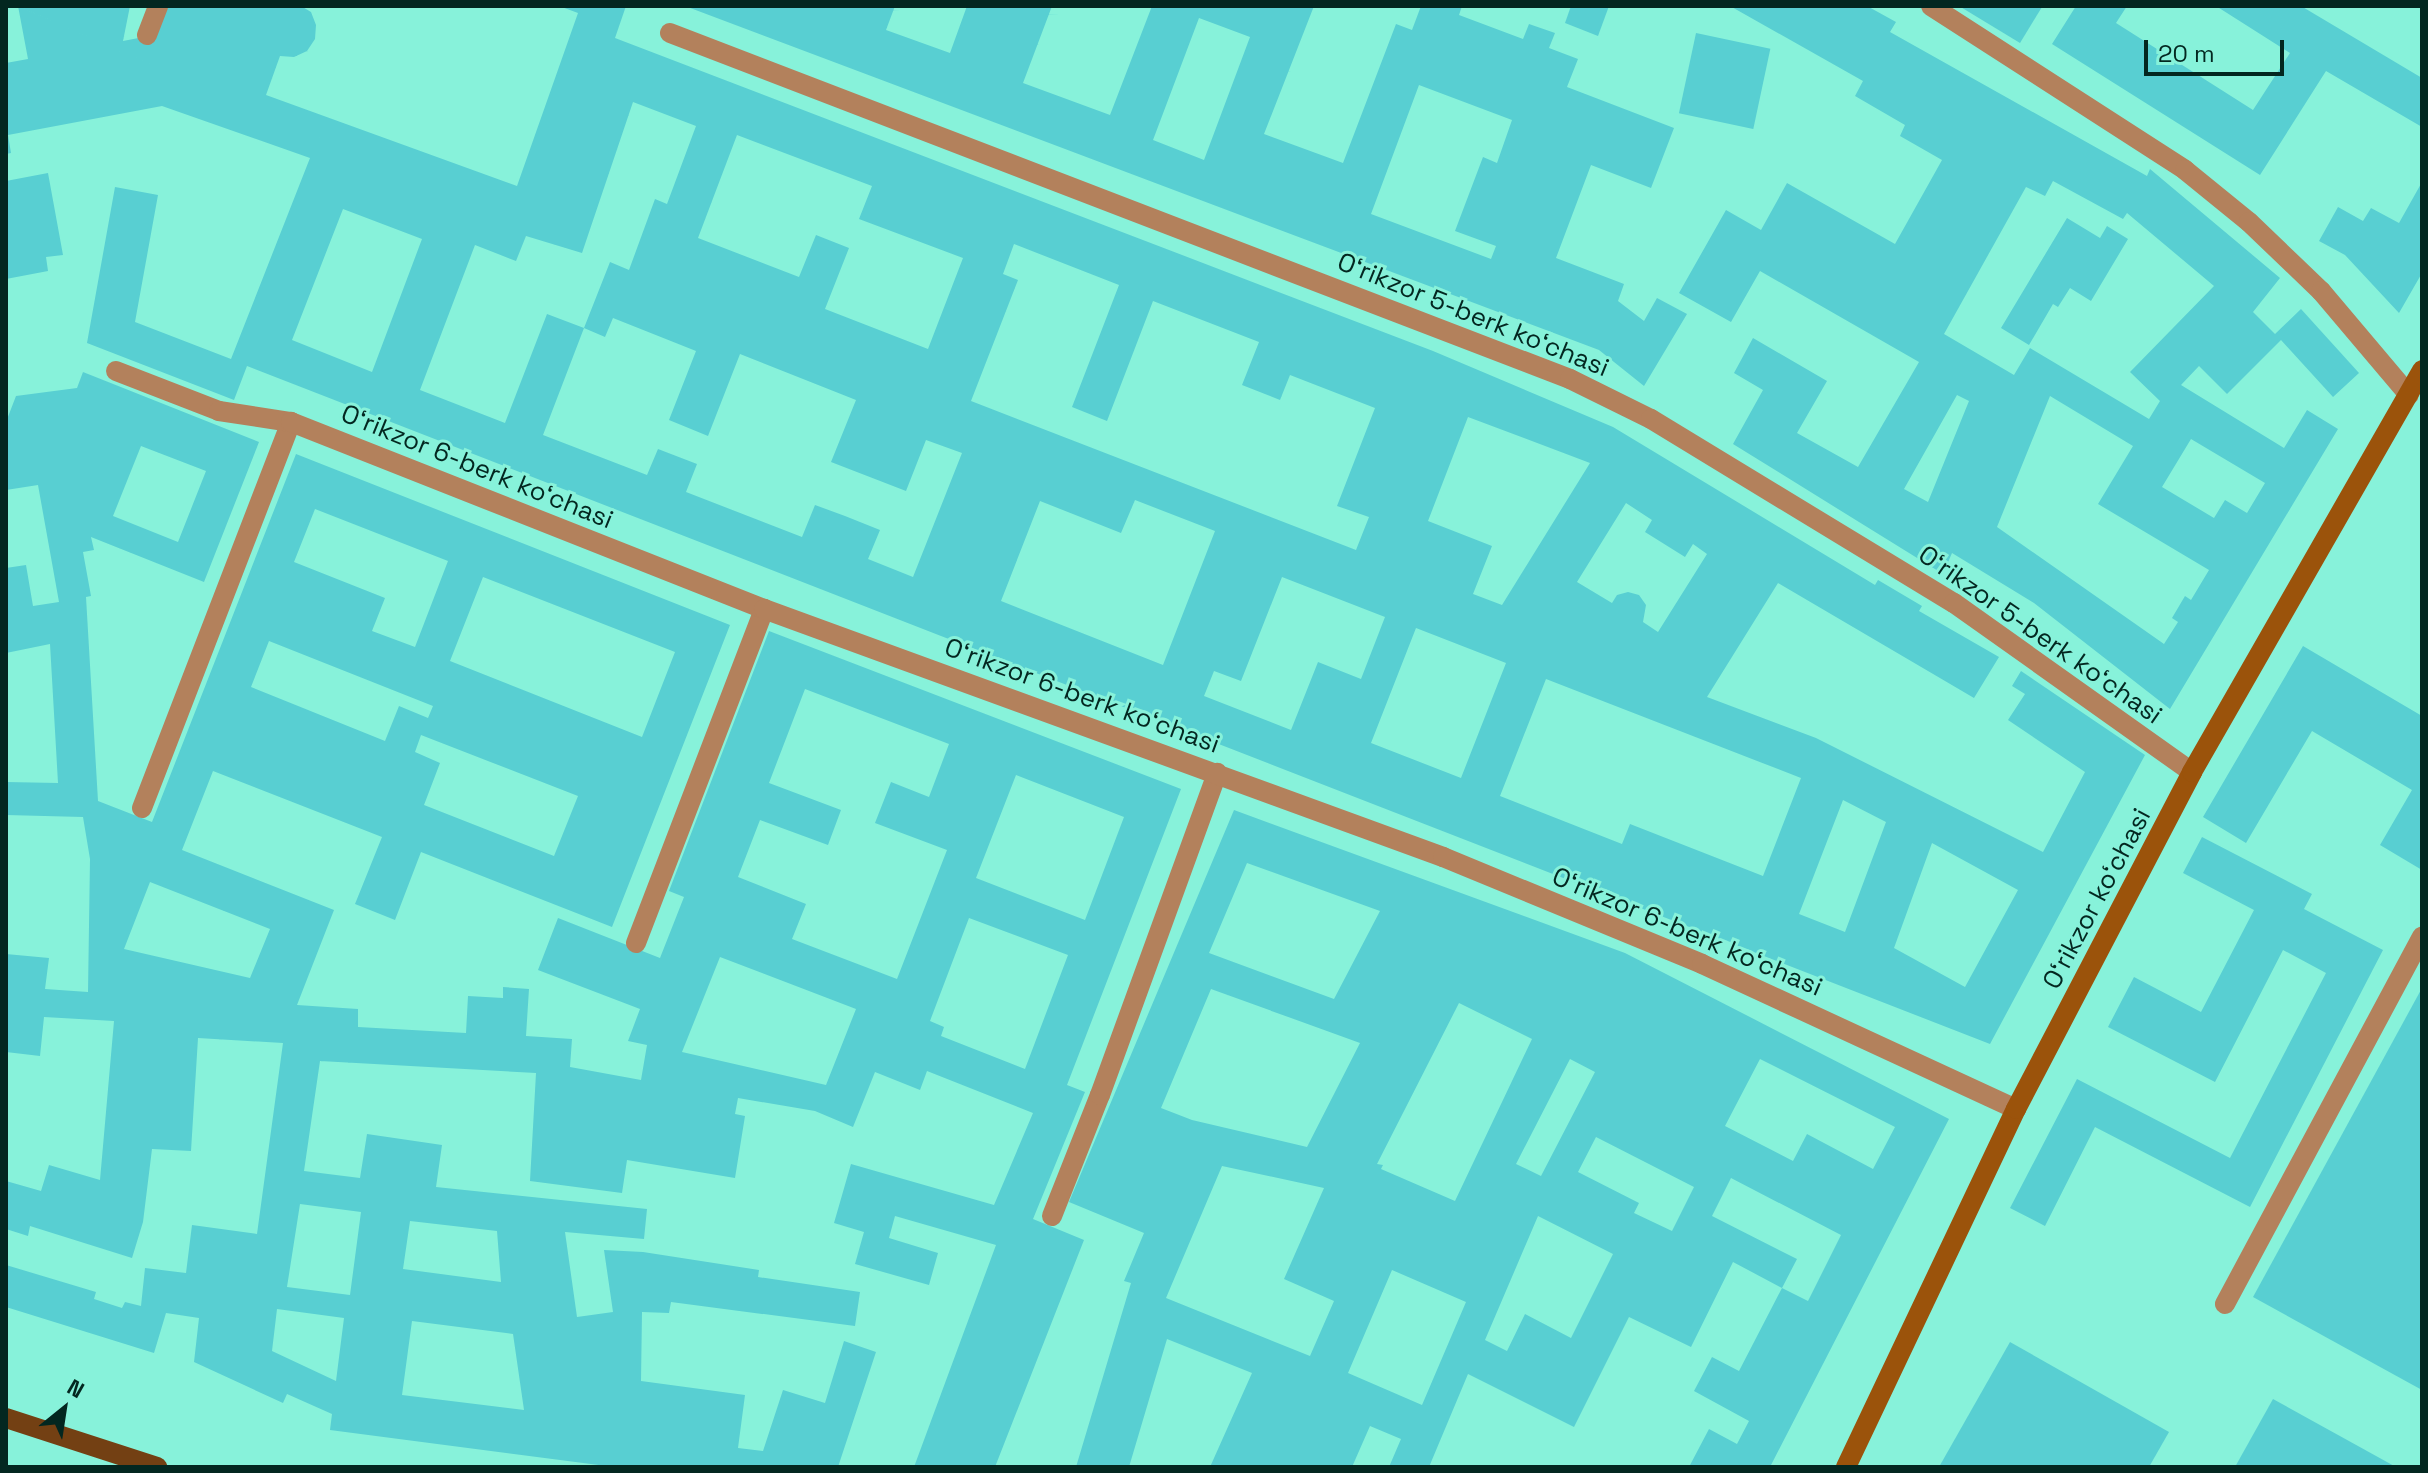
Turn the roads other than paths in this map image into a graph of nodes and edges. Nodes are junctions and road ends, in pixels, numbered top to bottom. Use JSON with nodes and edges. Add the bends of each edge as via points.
{"nodes":[{"id":1,"x":158,"y":6,"type":"edge"},
{"id":2,"x":1931,"y":6,"type":"edge"},
{"id":3,"x":670,"y":33,"type":"dead end"},
{"id":4,"x":147,"y":35,"type":"dead end"},
{"id":5,"x":2422,"y":370,"type":"edge"},
{"id":6,"x":116,"y":371,"type":"dead end"},
{"id":7,"x":2409,"y":395,"type":"junction"},
{"id":8,"x":291,"y":422,"type":"junction"},
{"id":9,"x":764,"y":609,"type":"junction"},
{"id":10,"x":2192,"y":772,"type":"junction"},
{"id":11,"x":1217,"y":773,"type":"junction"},
{"id":12,"x":142,"y":808,"type":"dead end"},
{"id":13,"x":2422,"y":936,"type":"edge"},
{"id":14,"x":636,"y":943,"type":"dead end"},
{"id":15,"x":2016,"y":1109,"type":"junction"},
{"id":16,"x":1052,"y":1216,"type":"dead end"},
{"id":17,"x":2225,"y":1304,"type":"dead end"},
{"id":18,"x":6,"y":1418,"type":"edge"},
{"id":19,"x":157,"y":1467,"type":"edge"},
{"id":20,"x":1846,"y":1467,"type":"edge"}],
"edges":[{"from":1,"to":4,"type":"street"},
{"from":2,"to":7,"type":"street","via":[[2185,170],[2249,222],[2321,291]]},
{"from":3,"to":10,"type":"street","name":"Oʻrikzor 5-berk koʻchasi","via":[[1583,386],[1678,435],[1954,603]]},
{"from":5,"to":7,"type":"main road","name":"Oʻrikzor koʻchasi"},
{"from":6,"to":8,"type":"street","name":"Oʻrikzor 6-berk koʻchasi","via":[[219,411]]},
{"from":7,"to":10,"type":"main road","name":"Oʻrikzor koʻchasi"},
{"from":8,"to":9,"type":"street","name":"Oʻrikzor 6-berk koʻchasi"},
{"from":8,"to":12,"type":"street"},
{"from":9,"to":11,"type":"street","name":"Oʻrikzor 6-berk koʻchasi"},
{"from":9,"to":14,"type":"street"},
{"from":10,"to":15,"type":"main road","name":"Oʻrikzor koʻchasi"},
{"from":11,"to":15,"type":"street","name":"Oʻrikzor 6-berk koʻchasi","via":[[1443,857],[1702,964]]},
{"from":11,"to":16,"type":"street"},
{"from":13,"to":17,"type":"street"},
{"from":15,"to":20,"type":"main road","name":"Oʻrikzor koʻchasi"},
{"from":18,"to":19,"type":"main road"}]}
